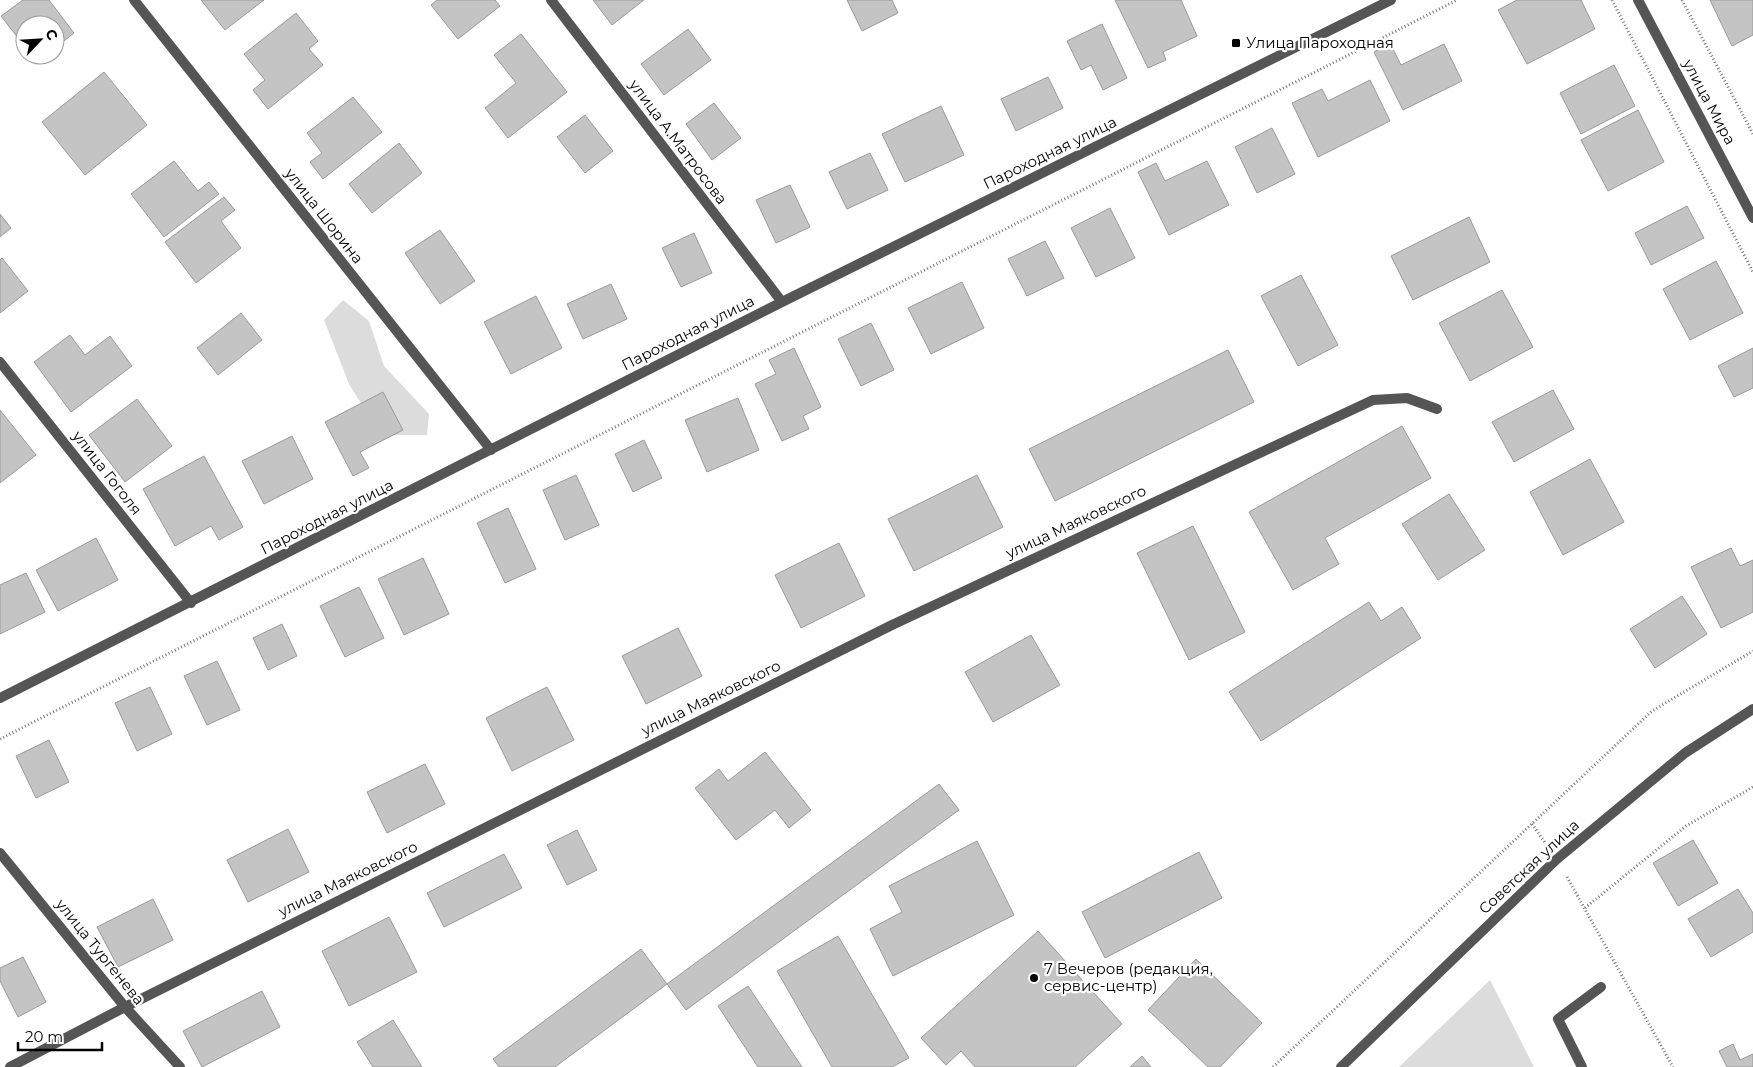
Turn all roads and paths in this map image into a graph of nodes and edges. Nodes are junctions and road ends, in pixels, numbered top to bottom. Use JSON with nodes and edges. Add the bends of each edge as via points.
{"nodes":[{"id":1,"x":134,"y":0,"type":"edge"},
{"id":2,"x":551,"y":0,"type":"edge"},
{"id":3,"x":1391,"y":0,"type":"edge"},
{"id":4,"x":1457,"y":0,"type":"edge"},
{"id":5,"x":1612,"y":0,"type":"edge"},
{"id":6,"x":1638,"y":0,"type":"edge"},
{"id":7,"x":1682,"y":0,"type":"edge"},
{"id":8,"x":1753,"y":134,"type":"edge"},
{"id":9,"x":1753,"y":218,"type":"edge"},
{"id":10,"x":1753,"y":272,"type":"edge"},
{"id":11,"x":782,"y":302,"type":"junction"},
{"id":12,"x":0,"y":362,"type":"edge"},
{"id":13,"x":1437,"y":410,"type":"dead end"},
{"id":14,"x":491,"y":450,"type":"junction"},
{"id":15,"x":191,"y":602,"type":"junction"},
{"id":16,"x":1753,"y":651,"type":"edge"},
{"id":17,"x":0,"y":698,"type":"edge"},
{"id":18,"x":1753,"y":709,"type":"edge"},
{"id":19,"x":0,"y":739,"type":"edge"},
{"id":20,"x":1753,"y":787,"type":"edge"},
{"id":21,"x":1532,"y":824,"type":"junction"},
{"id":22,"x":0,"y":854,"type":"edge"},
{"id":23,"x":1556,"y":859,"type":"junction"},
{"id":24,"x":1585,"y":908,"type":"junction"},
{"id":25,"x":1601,"y":987,"type":"dead end"},
{"id":26,"x":124,"y":1007,"type":"junction"},
{"id":27,"x":10,"y":1067,"type":"edge"},
{"id":28,"x":180,"y":1067,"type":"edge"},
{"id":29,"x":1273,"y":1067,"type":"edge"},
{"id":30,"x":1342,"y":1067,"type":"edge"},
{"id":31,"x":1582,"y":1067,"type":"edge"},
{"id":32,"x":1674,"y":1067,"type":"edge"}],
"edges":[{"from":1,"to":14,"type":"street","name":"улица Шорина"},
{"from":2,"to":11,"type":"street","name":"улица А.Матросова"},
{"from":3,"to":11,"type":"street","name":"Пароходная улица"},
{"from":4,"to":19,"type":"path"},
{"from":5,"to":10,"type":"path"},
{"from":6,"to":9,"type":"street","name":"улица Мира"},
{"from":7,"to":8,"type":"path"},
{"from":11,"to":14,"type":"street","name":"Пароходная улица"},
{"from":12,"to":15,"type":"street","name":"улица Гоголя"},
{"from":13,"to":26,"type":"street","name":"улица Маяковского","via":[[1407,398],[1373,400],[883,629]]},
{"from":14,"to":15,"type":"street","name":"Пароходная улица"},
{"from":15,"to":17,"type":"street","name":"Пароходная улица"},
{"from":16,"to":21,"type":"path","via":[[1652,711]]},
{"from":18,"to":23,"type":"street","name":"Советская улица","via":[[1685,753]]},
{"from":20,"to":24,"type":"path","via":[[1686,826]]},
{"from":21,"to":23,"type":"path"},
{"from":21,"to":29,"type":"path"},
{"from":22,"to":26,"type":"street","name":"улица Тургенева"},
{"from":23,"to":24,"type":"path"},
{"from":23,"to":30,"type":"street","name":"Советская улица"},
{"from":24,"to":32,"type":"path"},
{"from":25,"to":31,"type":"street","via":[[1558,1019]]},
{"from":26,"to":27,"type":"street","name":"улица Маяковского"},
{"from":26,"to":28,"type":"street","name":"улица Тургенева"}]}
